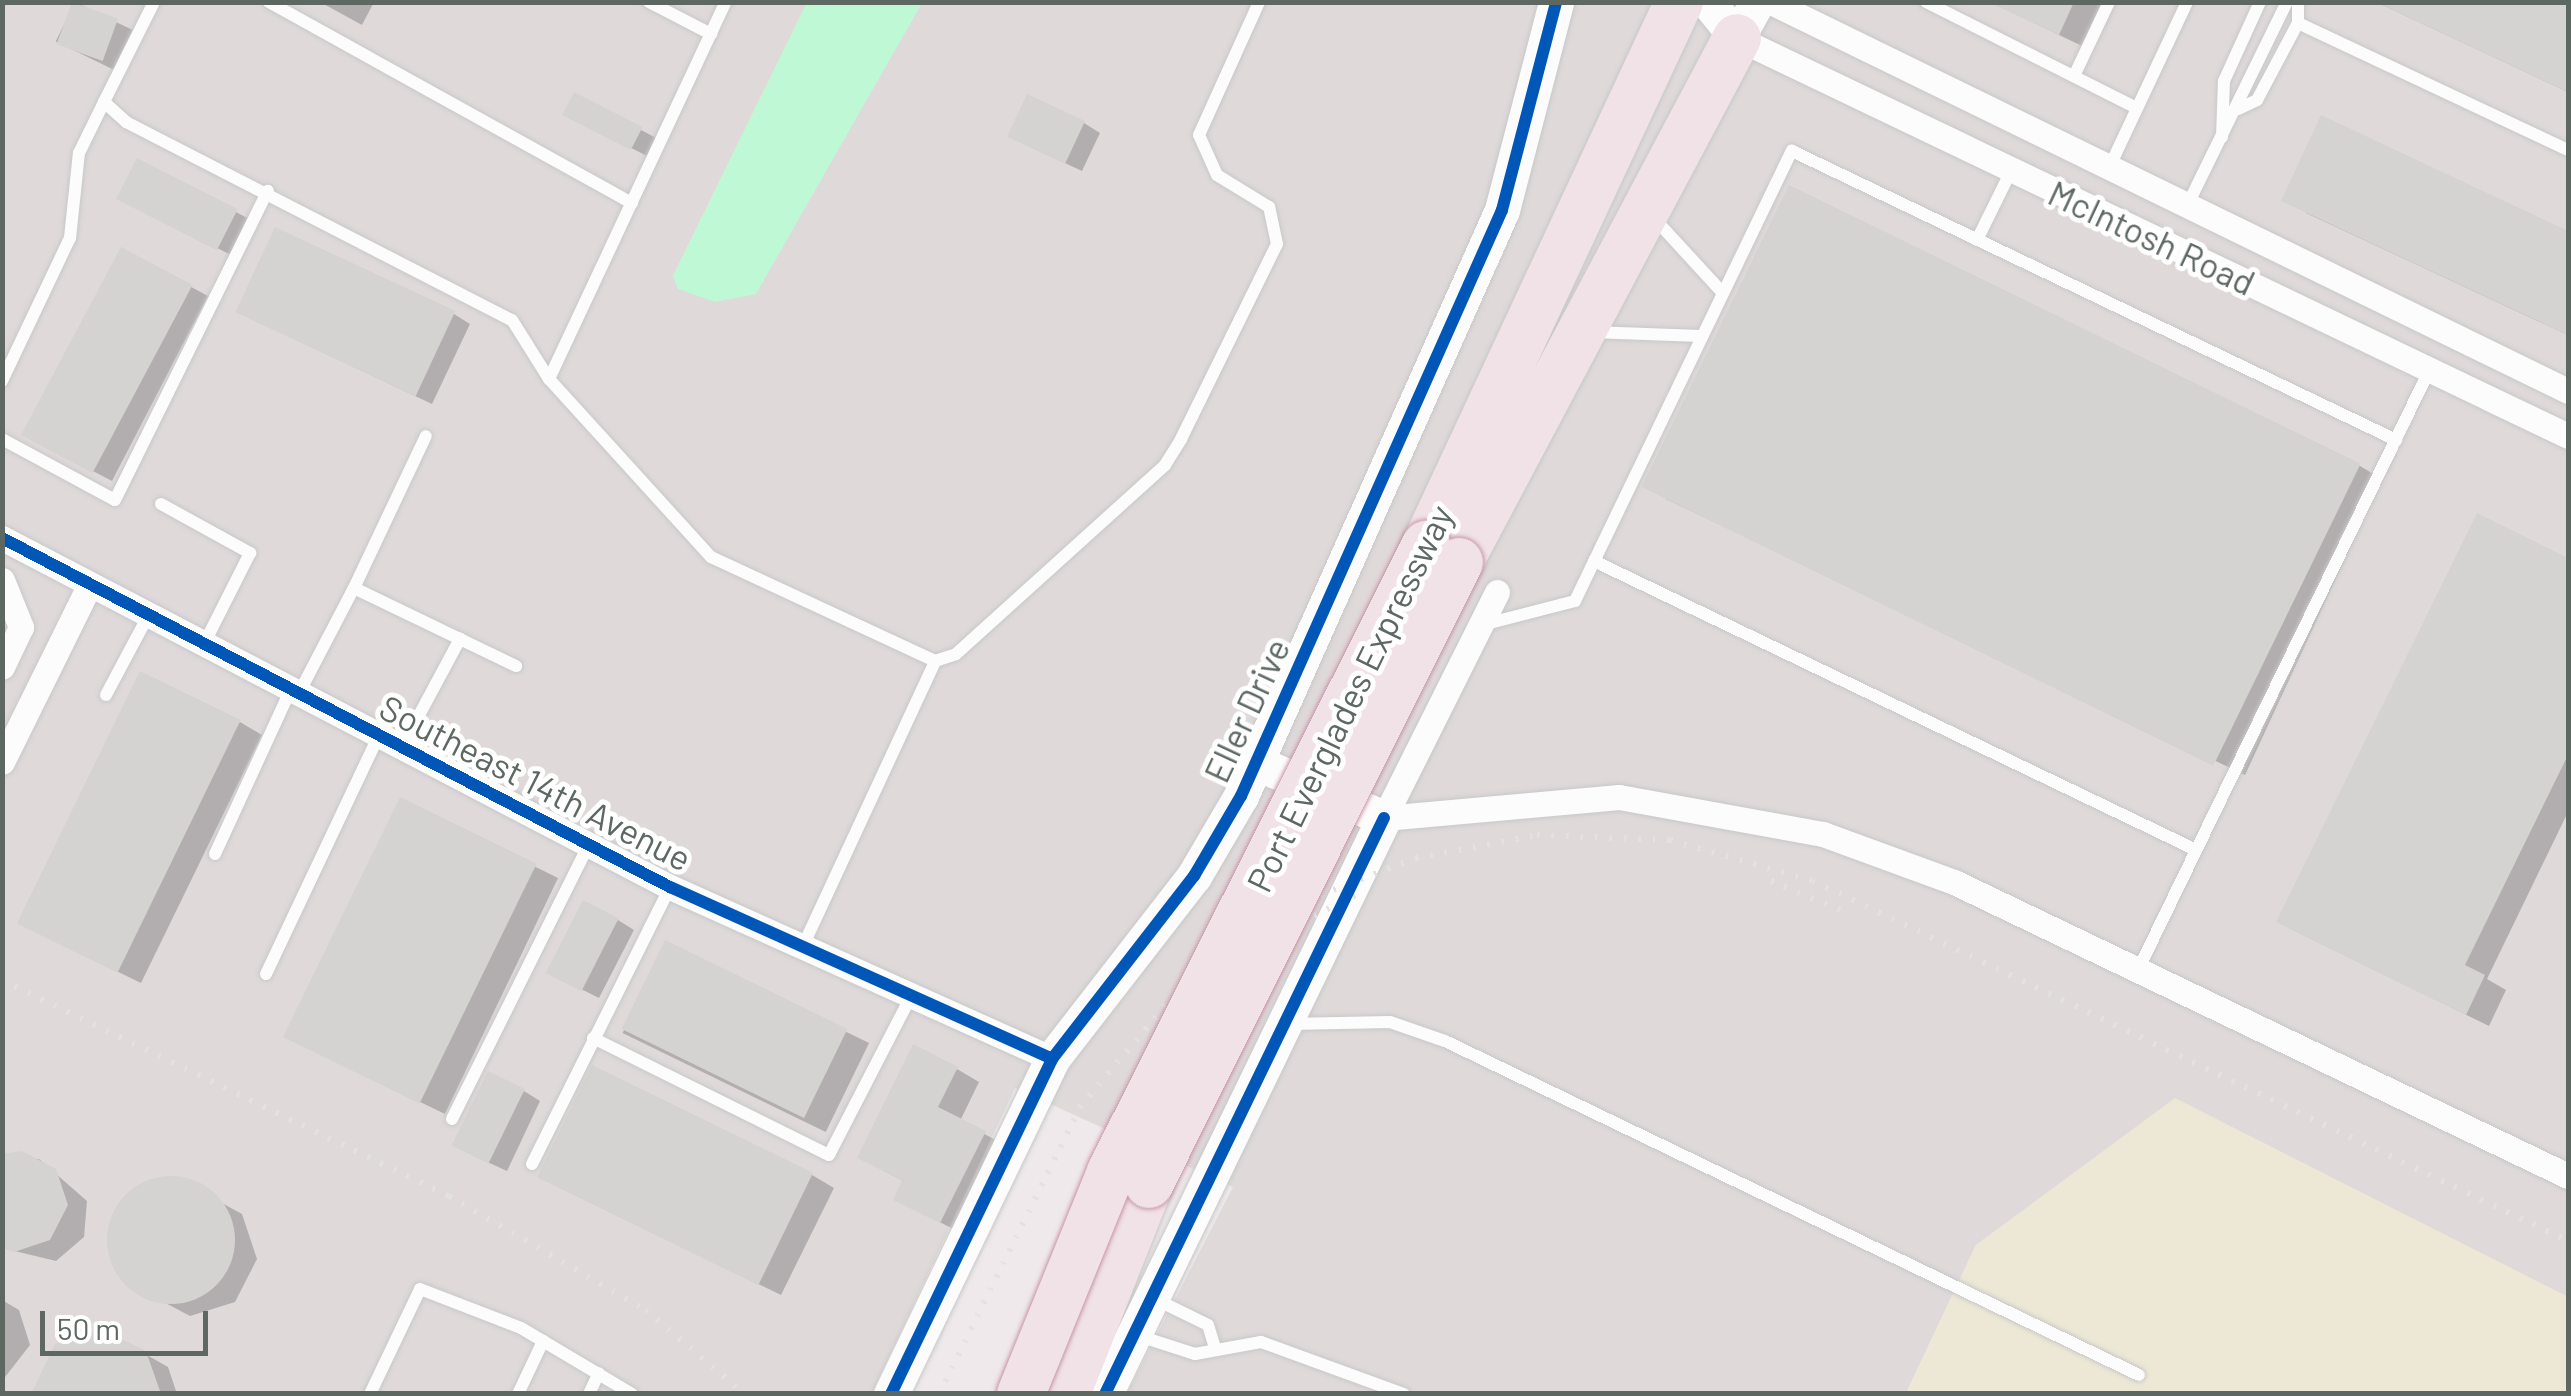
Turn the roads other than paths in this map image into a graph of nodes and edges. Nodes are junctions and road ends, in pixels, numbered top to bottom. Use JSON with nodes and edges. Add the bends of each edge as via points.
{"nodes":[{"id":1,"x":154,"y":2,"type":"edge"},
{"id":2,"x":269,"y":2,"type":"edge"},
{"id":3,"x":649,"y":2,"type":"edge"},
{"id":4,"x":726,"y":2,"type":"edge"},
{"id":5,"x":1260,"y":2,"type":"edge"},
{"id":6,"x":1556,"y":2,"type":"edge"},
{"id":7,"x":1678,"y":2,"type":"edge"},
{"id":8,"x":1771,"y":2,"type":"edge"},
{"id":9,"x":1926,"y":2,"type":"edge"},
{"id":10,"x":2109,"y":2,"type":"edge"},
{"id":11,"x":2187,"y":2,"type":"edge"},
{"id":12,"x":2260,"y":2,"type":"edge"},
{"id":13,"x":2287,"y":2,"type":"edge"},
{"id":14,"x":2298,"y":2,"type":"edge"},
{"id":15,"x":1734,"y":14,"type":"edge"},
{"id":16,"x":2298,"y":23,"type":"junction"},
{"id":17,"x":711,"y":34,"type":"junction"},
{"id":18,"x":2074,"y":76,"type":"junction"},
{"id":19,"x":104,"y":102,"type":"junction"},
{"id":20,"x":2138,"y":108,"type":"junction"},
{"id":21,"x":2238,"y":109,"type":"junction"},
{"id":22,"x":2222,"y":140,"type":"junction"},
{"id":23,"x":2568,"y":150,"type":"edge"},
{"id":24,"x":2011,"y":171,"type":"junction"},
{"id":25,"x":2108,"y":171,"type":"junction"},
{"id":26,"x":268,"y":190,"type":"junction"},
{"id":27,"x":632,"y":203,"type":"junction"},
{"id":28,"x":1646,"y":208,"type":"junction"},
{"id":29,"x":2186,"y":208,"type":"junction"},
{"id":30,"x":1976,"y":240,"type":"junction"},
{"id":31,"x":1722,"y":292,"type":"junction"},
{"id":32,"x":1584,"y":331,"type":"junction"},
{"id":33,"x":1702,"y":336,"type":"junction"},
{"id":34,"x":2430,"y":370,"type":"junction"},
{"id":35,"x":549,"y":379,"type":"junction"},
{"id":36,"x":2,"y":381,"type":"edge"},
{"id":37,"x":2568,"y":391,"type":"edge"},
{"id":38,"x":426,"y":436,"type":"dead end"},
{"id":39,"x":2568,"y":436,"type":"edge"},
{"id":40,"x":2,"y":440,"type":"edge"},
{"id":41,"x":2396,"y":440,"type":"junction"},
{"id":42,"x":161,"y":504,"type":"dead end"},
{"id":43,"x":2,"y":538,"type":"edge"},
{"id":44,"x":1443,"y":553,"type":"junction"},
{"id":45,"x":1594,"y":561,"type":"junction"},
{"id":46,"x":2,"y":580,"type":"edge"},
{"id":47,"x":89,"y":586,"type":"junction"},
{"id":48,"x":354,"y":588,"type":"junction"},
{"id":49,"x":1497,"y":592,"type":"dead end"},
{"id":50,"x":147,"y":618,"type":"junction"},
{"id":51,"x":1480,"y":626,"type":"junction"},
{"id":52,"x":460,"y":639,"type":"junction"},
{"id":53,"x":203,"y":646,"type":"junction"},
{"id":54,"x":935,"y":660,"type":"junction"},
{"id":55,"x":2,"y":666,"type":"edge"},
{"id":56,"x":516,"y":666,"type":"dead end"},
{"id":57,"x":295,"y":691,"type":"junction"},
{"id":58,"x":106,"y":696,"type":"dead end"},
{"id":59,"x":379,"y":735,"type":"junction"},
{"id":60,"x":402,"y":748,"type":"junction"},
{"id":61,"x":2,"y":762,"type":"edge"},
{"id":62,"x":1257,"y":763,"type":"junction"},
{"id":63,"x":1384,"y":818,"type":"junction"},
{"id":64,"x":588,"y":846,"type":"junction"},
{"id":65,"x":2196,"y":850,"type":"junction"},
{"id":66,"x":215,"y":854,"type":"dead end"},
{"id":67,"x":670,"y":887,"type":"junction"},
{"id":68,"x":804,"y":946,"type":"junction"},
{"id":69,"x":2138,"y":970,"type":"junction"},
{"id":70,"x":266,"y":974,"type":"dead end"},
{"id":71,"x":912,"y":994,"type":"junction"},
{"id":72,"x":1282,"y":1024,"type":"junction"},
{"id":73,"x":594,"y":1038,"type":"junction"},
{"id":74,"x":1052,"y":1059,"type":"junction"},
{"id":75,"x":452,"y":1119,"type":"dead end"},
{"id":76,"x":532,"y":1164,"type":"dead end"},
{"id":77,"x":2568,"y":1176,"type":"edge"},
{"id":78,"x":1150,"y":1296,"type":"junction"},
{"id":79,"x":1132,"y":1333,"type":"junction"},
{"id":80,"x":543,"y":1341,"type":"junction"},
{"id":81,"x":1214,"y":1345,"type":"junction"},
{"id":82,"x":599,"y":1373,"type":"junction"},
{"id":83,"x":2139,"y":1376,"type":"dead end"},
{"id":84,"x":370,"y":1394,"type":"edge"},
{"id":85,"x":518,"y":1394,"type":"edge"},
{"id":86,"x":589,"y":1394,"type":"edge"},
{"id":87,"x":632,"y":1394,"type":"edge"},
{"id":88,"x":891,"y":1394,"type":"edge"},
{"id":89,"x":1021,"y":1394,"type":"edge"},
{"id":90,"x":1066,"y":1394,"type":"edge"},
{"id":91,"x":1105,"y":1394,"type":"edge"},
{"id":92,"x":1404,"y":1394,"type":"edge"}],
"edges":[{"from":1,"to":19,"type":"lane"},
{"from":2,"to":27,"type":"lane"},
{"from":3,"to":17,"type":"lane"},
{"from":4,"to":17,"type":"lane"},
{"from":5,"to":54,"type":"lane","via":[[1199,135],[1217,175],[1269,207],[1277,244],[1216,368],[1165,465],[956,654]]},
{"from":6,"to":62,"type":"street","name":"Eller Drive","via":[[1502,210]]},
{"from":7,"to":44,"type":"highway","name":"Port Everglades Expressway"},
{"from":8,"to":25,"type":"street","name":"McIntosh Road"},
{"from":9,"to":18,"type":"lane"},
{"from":10,"to":18,"type":"lane"},
{"from":11,"to":20,"type":"lane"},
{"from":12,"to":22,"type":"lane","via":[[2224,81]]},
{"from":13,"to":21,"type":"lane","via":[[2238,90]]},
{"from":14,"to":16,"type":"lane"},
{"from":15,"to":24,"type":"street","name":"McIntosh Road"},
{"from":15,"to":28,"type":"highway","name":"Port Everglades Expressway"},
{"from":16,"to":21,"type":"lane","via":[[2256,100]]},
{"from":16,"to":23,"type":"lane"},
{"from":17,"to":27,"type":"lane"},
{"from":18,"to":20,"type":"lane"},
{"from":19,"to":26,"type":"lane"},
{"from":19,"to":36,"type":"lane","via":[[80,153],[70,238]]},
{"from":20,"to":25,"type":"lane"},
{"from":21,"to":22,"type":"lane"},
{"from":22,"to":29,"type":"lane"},
{"from":24,"to":30,"type":"lane"},
{"from":24,"to":34,"type":"street","name":"McIntosh Road"},
{"from":25,"to":29,"type":"street","name":"McIntosh Road"},
{"from":26,"to":35,"type":"lane","via":[[512,320]]},
{"from":26,"to":40,"type":"lane","via":[[115,500]]},
{"from":27,"to":35,"type":"lane"},
{"from":28,"to":31,"type":"lane"},
{"from":28,"to":32,"type":"highway","name":"Port Everglades Expressway"},
{"from":29,"to":37,"type":"street","name":"McIntosh Road"},
{"from":30,"to":31,"type":"lane","via":[[1792,152]]},
{"from":30,"to":41,"type":"lane"},
{"from":31,"to":33,"type":"lane"},
{"from":32,"to":33,"type":"lane"},
{"from":32,"to":44,"type":"highway","name":"Port Everglades Expressway"},
{"from":33,"to":45,"type":"lane"},
{"from":34,"to":39,"type":"street","name":"McIntosh Road"},
{"from":34,"to":41,"type":"lane"},
{"from":35,"to":54,"type":"lane","via":[[711,557]]},
{"from":38,"to":48,"type":"lane"},
{"from":41,"to":65,"type":"lane"},
{"from":42,"to":53,"type":"lane","via":[[250,553]]},
{"from":43,"to":47,"type":"street","name":"Southeast 14th Avenue"},
{"from":44,"to":89,"type":"highway","name":"Port Everglades Expressway","bridge":true,"via":[[1112,1172]]},
{"from":44,"to":90,"type":"highway","name":"Port Everglades Expressway","bridge":true,"via":[[1149,1184]]},
{"from":45,"to":51,"type":"lane","via":[[1574,601]]},
{"from":45,"to":65,"type":"lane"},
{"from":46,"to":55,"type":"street","via":[[21,627]]},
{"from":47,"to":50,"type":"street","name":"Southeast 14th Avenue"},
{"from":47,"to":61,"type":"street"},
{"from":48,"to":52,"type":"lane"},
{"from":48,"to":57,"type":"lane"},
{"from":49,"to":51,"type":"street"},
{"from":50,"to":53,"type":"street","name":"Southeast 14th Avenue"},
{"from":50,"to":58,"type":"lane"},
{"from":51,"to":63,"type":"street"},
{"from":52,"to":56,"type":"lane"},
{"from":52,"to":60,"type":"lane"},
{"from":53,"to":57,"type":"street","name":"Southeast 14th Avenue"},
{"from":54,"to":68,"type":"lane"},
{"from":57,"to":59,"type":"street","name":"Southeast 14th Avenue"},
{"from":57,"to":66,"type":"lane"},
{"from":59,"to":60,"type":"street","name":"Southeast 14th Avenue"},
{"from":59,"to":70,"type":"lane"},
{"from":60,"to":64,"type":"street","name":"Southeast 14th Avenue"},
{"from":62,"to":63,"type":"street","name":"Eller Drive"},
{"from":62,"to":74,"type":"street","name":"Eller Drive","via":[[1194,876]]},
{"from":63,"to":69,"type":"street","via":[[1583,796],[1737,812],[1908,862]]},
{"from":63,"to":72,"type":"street"},
{"from":64,"to":67,"type":"street","name":"Southeast 14th Avenue"},
{"from":64,"to":75,"type":"lane"},
{"from":65,"to":69,"type":"lane"},
{"from":67,"to":68,"type":"street","name":"Southeast 14th Avenue"},
{"from":67,"to":73,"type":"lane"},
{"from":68,"to":71,"type":"street","name":"Southeast 14th Avenue"},
{"from":69,"to":77,"type":"street"},
{"from":71,"to":73,"type":"lane","via":[[828,1155]]},
{"from":71,"to":74,"type":"street","name":"Southeast 14th Avenue"},
{"from":72,"to":78,"type":"street"},
{"from":72,"to":83,"type":"lane","via":[[1390,1022],[1445,1040]]},
{"from":73,"to":76,"type":"lane"},
{"from":74,"to":88,"type":"street","name":"Eller Drive"},
{"from":78,"to":79,"type":"street"},
{"from":78,"to":81,"type":"lane","via":[[1208,1325]]},
{"from":79,"to":81,"type":"lane","via":[[1196,1354]]},
{"from":79,"to":91,"type":"street"},
{"from":80,"to":82,"type":"lane"},
{"from":80,"to":84,"type":"lane","via":[[420,1289]]},
{"from":80,"to":85,"type":"lane"},
{"from":81,"to":92,"type":"lane","via":[[1262,1342]]},
{"from":82,"to":86,"type":"lane"},
{"from":82,"to":87,"type":"lane"}]}
